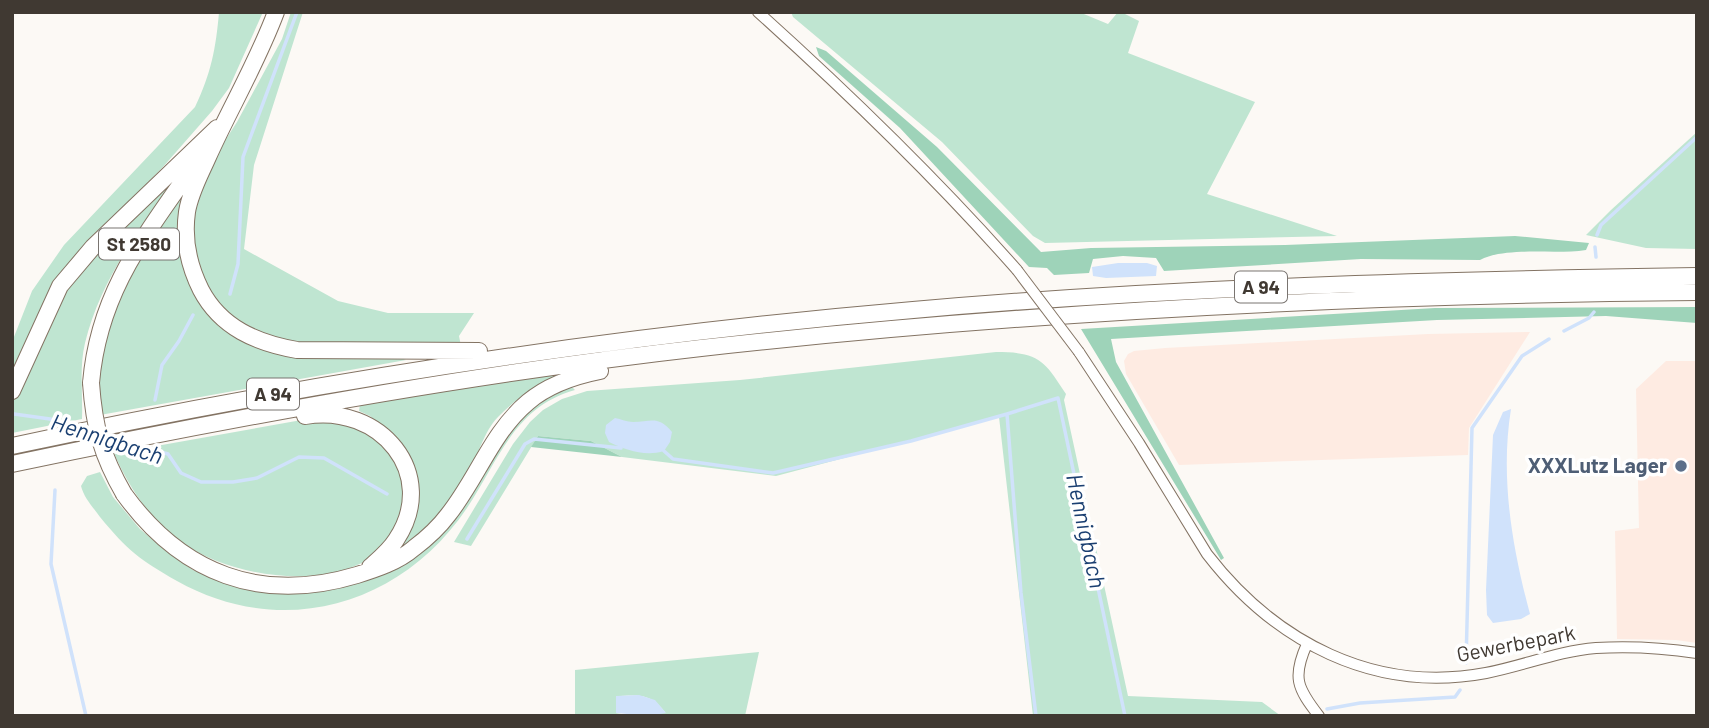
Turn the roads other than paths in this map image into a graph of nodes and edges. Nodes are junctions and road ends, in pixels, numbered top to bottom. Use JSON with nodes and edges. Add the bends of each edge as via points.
{"nodes":[{"id":1,"x":276,"y":12,"type":"edge"},
{"id":2,"x":758,"y":12,"type":"edge"},
{"id":3,"x":224,"y":121,"type":"junction"},
{"id":4,"x":1697,"y":276,"type":"edge"},
{"id":5,"x":1697,"y":292,"type":"edge"},
{"id":6,"x":537,"y":352,"type":"junction"},
{"id":7,"x":635,"y":356,"type":"junction"},
{"id":8,"x":12,"y":391,"type":"edge"},
{"id":9,"x":256,"y":415,"type":"junction"},
{"id":10,"x":12,"y":446,"type":"edge"},
{"id":11,"x":12,"y":464,"type":"edge"},
{"id":12,"x":362,"y":573,"type":"junction"},
{"id":13,"x":1307,"y":644,"type":"junction"},
{"id":14,"x":1697,"y":653,"type":"edge"},
{"id":15,"x":1319,"y":716,"type":"edge"}],
"edges":[{"from":1,"to":3,"type":"highway","number":"St 2580","via":[[257,60]]},
{"from":2,"to":13,"type":"street","name":"Gewerbepark","bridge":true,"via":[[905,148],[1017,270],[1079,352],[1214,563],[1252,604]]},
{"from":3,"to":6,"type":"highway","via":[[191,194],[186,235],[188,258],[204,296],[236,329],[251,338],[297,350],[516,348]]},
{"from":3,"to":8,"type":"highway","via":[[93,247],[68,277],[49,307]]},
{"from":3,"to":12,"type":"highway","number":"St 2580","bridge":true,"via":[[134,252],[101,322],[91,383],[97,435],[124,494],[159,536],[208,568],[258,584],[283,586],[336,581]]},
{"from":4,"to":6,"type":"highway","number":"A 94","via":[[1274,287],[1048,300],[826,318]]},
{"from":5,"to":7,"type":"highway","number":"A 94","via":[[1212,307],[939,325]]},
{"from":6,"to":10,"type":"highway","number":"A 94","via":[[277,393]]},
{"from":7,"to":9,"type":"highway","number":"A 94"},
{"from":7,"to":12,"type":"highway","via":[[611,369],[575,376],[528,401],[505,426],[448,515],[413,550]]},
{"from":9,"to":11,"type":"highway","number":"A 94"},
{"from":9,"to":12,"type":"highway","via":[[282,420],[321,414],[351,417],[384,435],[396,450],[408,480],[407,515],[395,542]]},
{"from":13,"to":14,"type":"street","name":"Gewerbepark","via":[[1371,668],[1422,677],[1486,673],[1595,648]]},
{"from":13,"to":15,"type":"street","via":[[1298,664],[1298,681]]}]}
